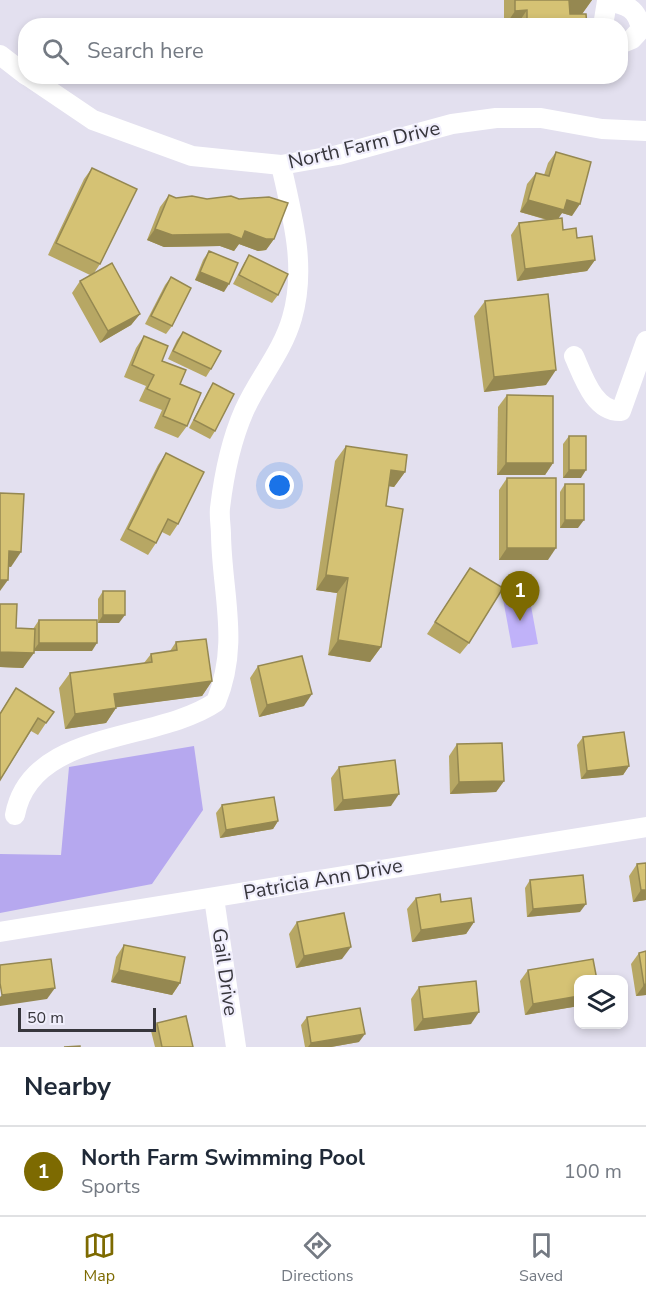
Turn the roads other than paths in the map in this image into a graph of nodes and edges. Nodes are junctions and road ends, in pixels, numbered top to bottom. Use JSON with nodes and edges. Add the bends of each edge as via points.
{"nodes":[{"id":1,"x":607,"y":1,"type":"edge"},
{"id":2,"x":604,"y":18,"type":"edge"},
{"id":3,"x":628,"y":41,"type":"edge"},
{"id":4,"x":0,"y":54,"type":"edge"},
{"id":5,"x":18,"y":69,"type":"edge"},
{"id":6,"x":39,"y":84,"type":"edge"},
{"id":7,"x":646,"y":131,"type":"edge"},
{"id":8,"x":281,"y":165,"type":"junction"},
{"id":9,"x":646,"y":341,"type":"edge"},
{"id":10,"x":574,"y":356,"type":"dead end"},
{"id":11,"x":15,"y":815,"type":"dead end"},
{"id":12,"x":646,"y":827,"type":"edge"},
{"id":13,"x":214,"y":898,"type":"junction"},
{"id":14,"x":0,"y":933,"type":"edge"},
{"id":15,"x":236,"y":1047,"type":"edge"}],
"edges":[{"from":1,"to":2,"type":"street"},
{"from":1,"to":3,"type":"street","via":[[632,8],[639,17],[640,29]]},
{"from":4,"to":5,"type":"street","name":"North Farm Drive"},
{"from":6,"to":8,"type":"street","name":"North Farm Drive","via":[[93,120],[192,156]]},
{"from":7,"to":8,"type":"street","name":"North Farm Drive","via":[[532,118],[496,118],[452,124],[338,155]]},
{"from":8,"to":11,"type":"street","via":[[297,236],[297,294],[280,350],[244,410],[228,451],[220,517],[220,557],[230,637],[218,696],[209,707],[177,722],[82,747],[56,759],[28,782],[19,796]]},
{"from":9,"to":10,"type":"street","via":[[621,411],[612,412],[600,404]]},
{"from":12,"to":13,"type":"street","name":"Patricia Ann Drive"},
{"from":13,"to":14,"type":"street","name":"Patricia Ann Drive"},
{"from":13,"to":15,"type":"street","name":"Gail Drive"}]}
